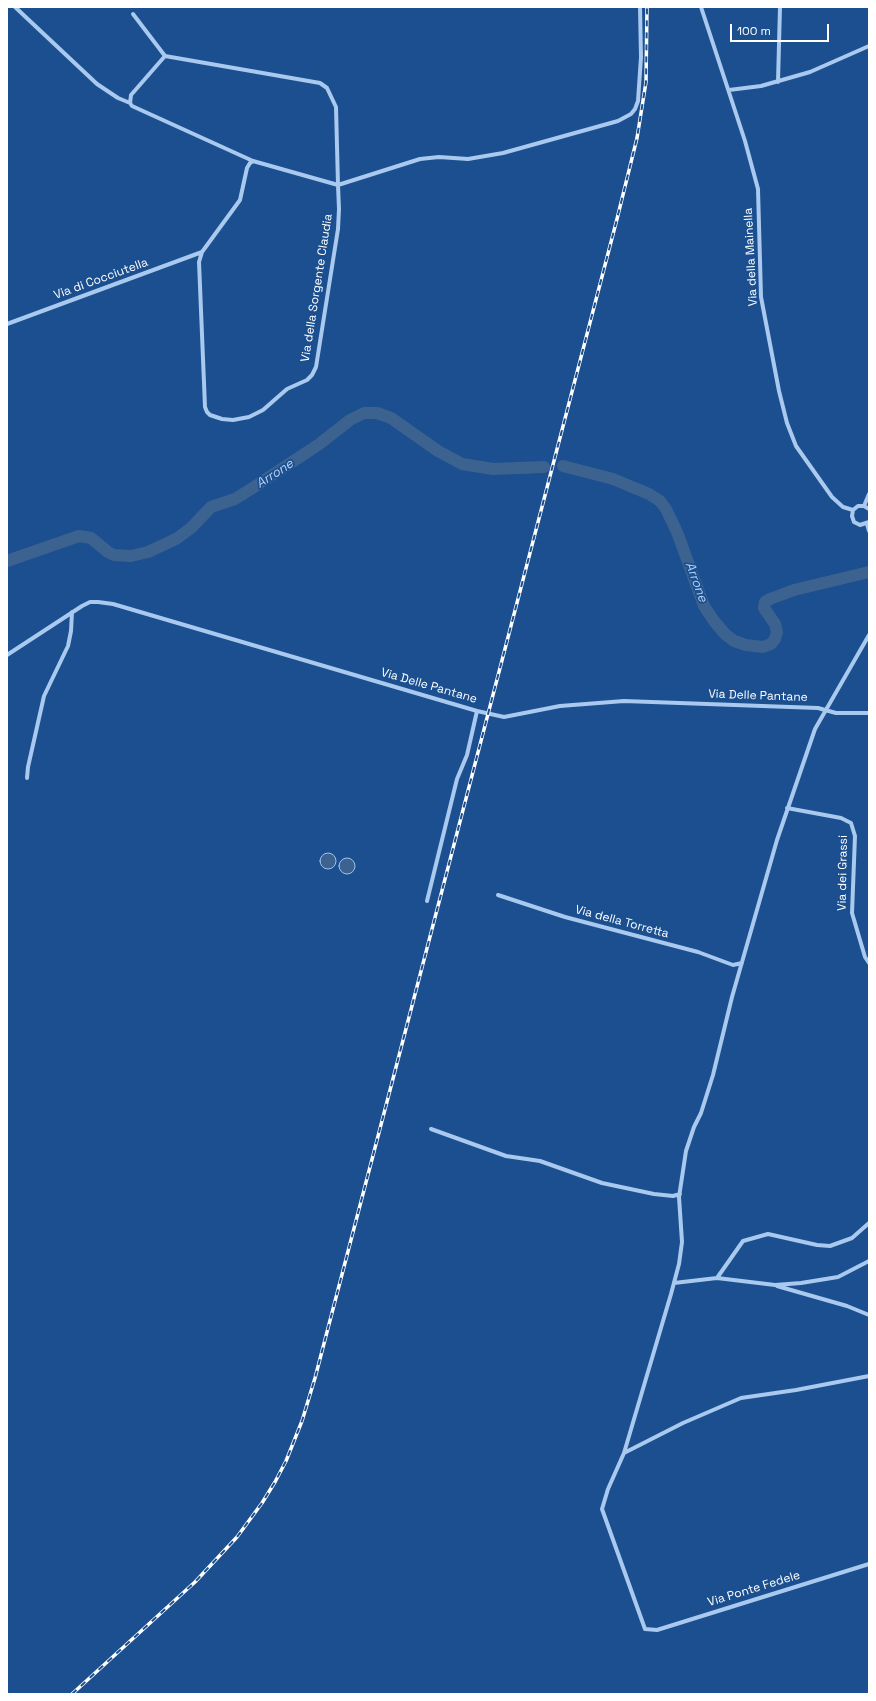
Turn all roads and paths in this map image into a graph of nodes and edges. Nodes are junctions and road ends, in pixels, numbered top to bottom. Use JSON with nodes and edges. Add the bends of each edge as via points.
{"nodes":[{"id":1,"x":15,"y":7,"type":"edge"},
{"id":2,"x":640,"y":7,"type":"edge"},
{"id":3,"x":701,"y":7,"type":"edge"},
{"id":4,"x":780,"y":7,"type":"edge"},
{"id":5,"x":133,"y":14,"type":"dead end"},
{"id":6,"x":869,"y":46,"type":"edge"},
{"id":7,"x":165,"y":56,"type":"junction"},
{"id":8,"x":778,"y":82,"type":"junction"},
{"id":9,"x":728,"y":90,"type":"junction"},
{"id":10,"x":130,"y":103,"type":"junction"},
{"id":11,"x":253,"y":161,"type":"junction"},
{"id":12,"x":338,"y":185,"type":"junction"},
{"id":13,"x":202,"y":252,"type":"junction"},
{"id":14,"x":7,"y":324,"type":"edge"},
{"id":15,"x":869,"y":494,"type":"edge"},
{"id":16,"x":864,"y":506,"type":"junction"},
{"id":17,"x":869,"y":509,"type":"edge"},
{"id":18,"x":853,"y":510,"type":"junction"},
{"id":19,"x":868,"y":523,"type":"edge"},
{"id":20,"x":869,"y":531,"type":"edge"},
{"id":21,"x":72,"y":612,"type":"junction"},
{"id":22,"x":869,"y":634,"type":"edge"},
{"id":23,"x":7,"y":655,"type":"edge"},
{"id":24,"x":827,"y":710,"type":"junction"},
{"id":25,"x":477,"y":711,"type":"junction"},
{"id":26,"x":869,"y":712,"type":"edge"},
{"id":27,"x":27,"y":778,"type":"dead end"},
{"id":28,"x":787,"y":808,"type":"junction"},
{"id":29,"x":498,"y":895,"type":"dead end"},
{"id":30,"x":427,"y":900,"type":"dead end"},
{"id":31,"x":742,"y":963,"type":"junction"},
{"id":32,"x":869,"y":963,"type":"edge"},
{"id":33,"x":431,"y":1129,"type":"dead end"},
{"id":34,"x":680,"y":1194,"type":"junction"},
{"id":35,"x":869,"y":1223,"type":"edge"},
{"id":36,"x":869,"y":1261,"type":"edge"},
{"id":37,"x":717,"y":1278,"type":"junction"},
{"id":38,"x":674,"y":1283,"type":"junction"},
{"id":39,"x":775,"y":1285,"type":"junction"},
{"id":40,"x":869,"y":1315,"type":"edge"},
{"id":41,"x":869,"y":1376,"type":"edge"},
{"id":42,"x":624,"y":1453,"type":"junction"},
{"id":43,"x":869,"y":1564,"type":"edge"}],
"edges":[{"from":1,"to":10,"type":"street","via":[[97,84]]},
{"from":2,"to":12,"type":"street","via":[[639,96],[635,109],[626,118],[503,153],[468,159],[420,159]]},
{"from":3,"to":9,"type":"street","name":"Via della Mainella"},
{"from":4,"to":8,"type":"street"},
{"from":5,"to":7,"type":"street"},
{"from":6,"to":8,"type":"street","via":[[810,72]]},
{"from":7,"to":10,"type":"street","via":[[136,88],[131,95]]},
{"from":7,"to":12,"type":"street","name":"Via della Sorgente Claudia","via":[[323,84],[337,110]]},
{"from":8,"to":9,"type":"street"},
{"from":9,"to":18,"type":"street","name":"Via della Mainella","via":[[758,189],[761,297],[787,423],[796,446],[832,497],[843,507]]},
{"from":10,"to":11,"type":"street"},
{"from":11,"to":12,"type":"street"},
{"from":11,"to":13,"type":"street","via":[[247,168],[240,200]]},
{"from":12,"to":13,"type":"street","name":"Via della Sorgente Claudia","via":[[339,217],[336,243],[319,352],[312,375],[287,389],[265,409],[249,417],[230,420],[208,414],[205,407],[199,279]]},
{"from":13,"to":14,"type":"street","name":"Via di Cocciutella"},
{"from":15,"to":16,"type":"street"},
{"from":16,"to":17,"type":"street"},
{"from":16,"to":18,"type":"street","via":[[858,506]]},
{"from":18,"to":19,"type":"street","via":[[854,522],[860,525]]},
{"from":19,"to":20,"type":"street"},
{"from":21,"to":23,"type":"street","name":"Via Delle Pantane"},
{"from":21,"to":25,"type":"street","name":"Via Delle Pantane","via":[[90,602],[113,604]]},
{"from":21,"to":27,"type":"street","via":[[68,646],[44,696]]},
{"from":22,"to":24,"type":"street"},
{"from":24,"to":25,"type":"street","name":"Via Delle Pantane","via":[[624,701],[560,706],[509,717]]},
{"from":24,"to":26,"type":"street","name":"Via Delle Pantane"},
{"from":24,"to":28,"type":"street","via":[[815,729]]},
{"from":25,"to":30,"type":"street","via":[[467,755],[456,778]]},
{"from":28,"to":31,"type":"street"},
{"from":28,"to":32,"type":"street","name":"Via dei Grassi","via":[[841,818],[851,823],[855,836],[852,913]]},
{"from":29,"to":31,"type":"street","name":"Via della Torretta","via":[[565,917],[698,952],[733,965]]},
{"from":31,"to":34,"type":"street","via":[[713,1076],[686,1151]]},
{"from":33,"to":34,"type":"street","via":[[506,1156],[540,1161],[602,1183],[654,1194]]},
{"from":34,"to":38,"type":"street","via":[[682,1242]]},
{"from":35,"to":37,"type":"street","via":[[852,1238],[830,1246],[768,1234],[744,1241]]},
{"from":36,"to":39,"type":"street","via":[[838,1277]]},
{"from":37,"to":38,"type":"street"},
{"from":37,"to":39,"type":"street"},
{"from":38,"to":42,"type":"street"},
{"from":39,"to":40,"type":"street"},
{"from":41,"to":42,"type":"street","via":[[741,1398],[683,1423]]},
{"from":42,"to":43,"type":"street","name":"Via Ponte Fedele","via":[[602,1509],[645,1629],[657,1630]]}]}
